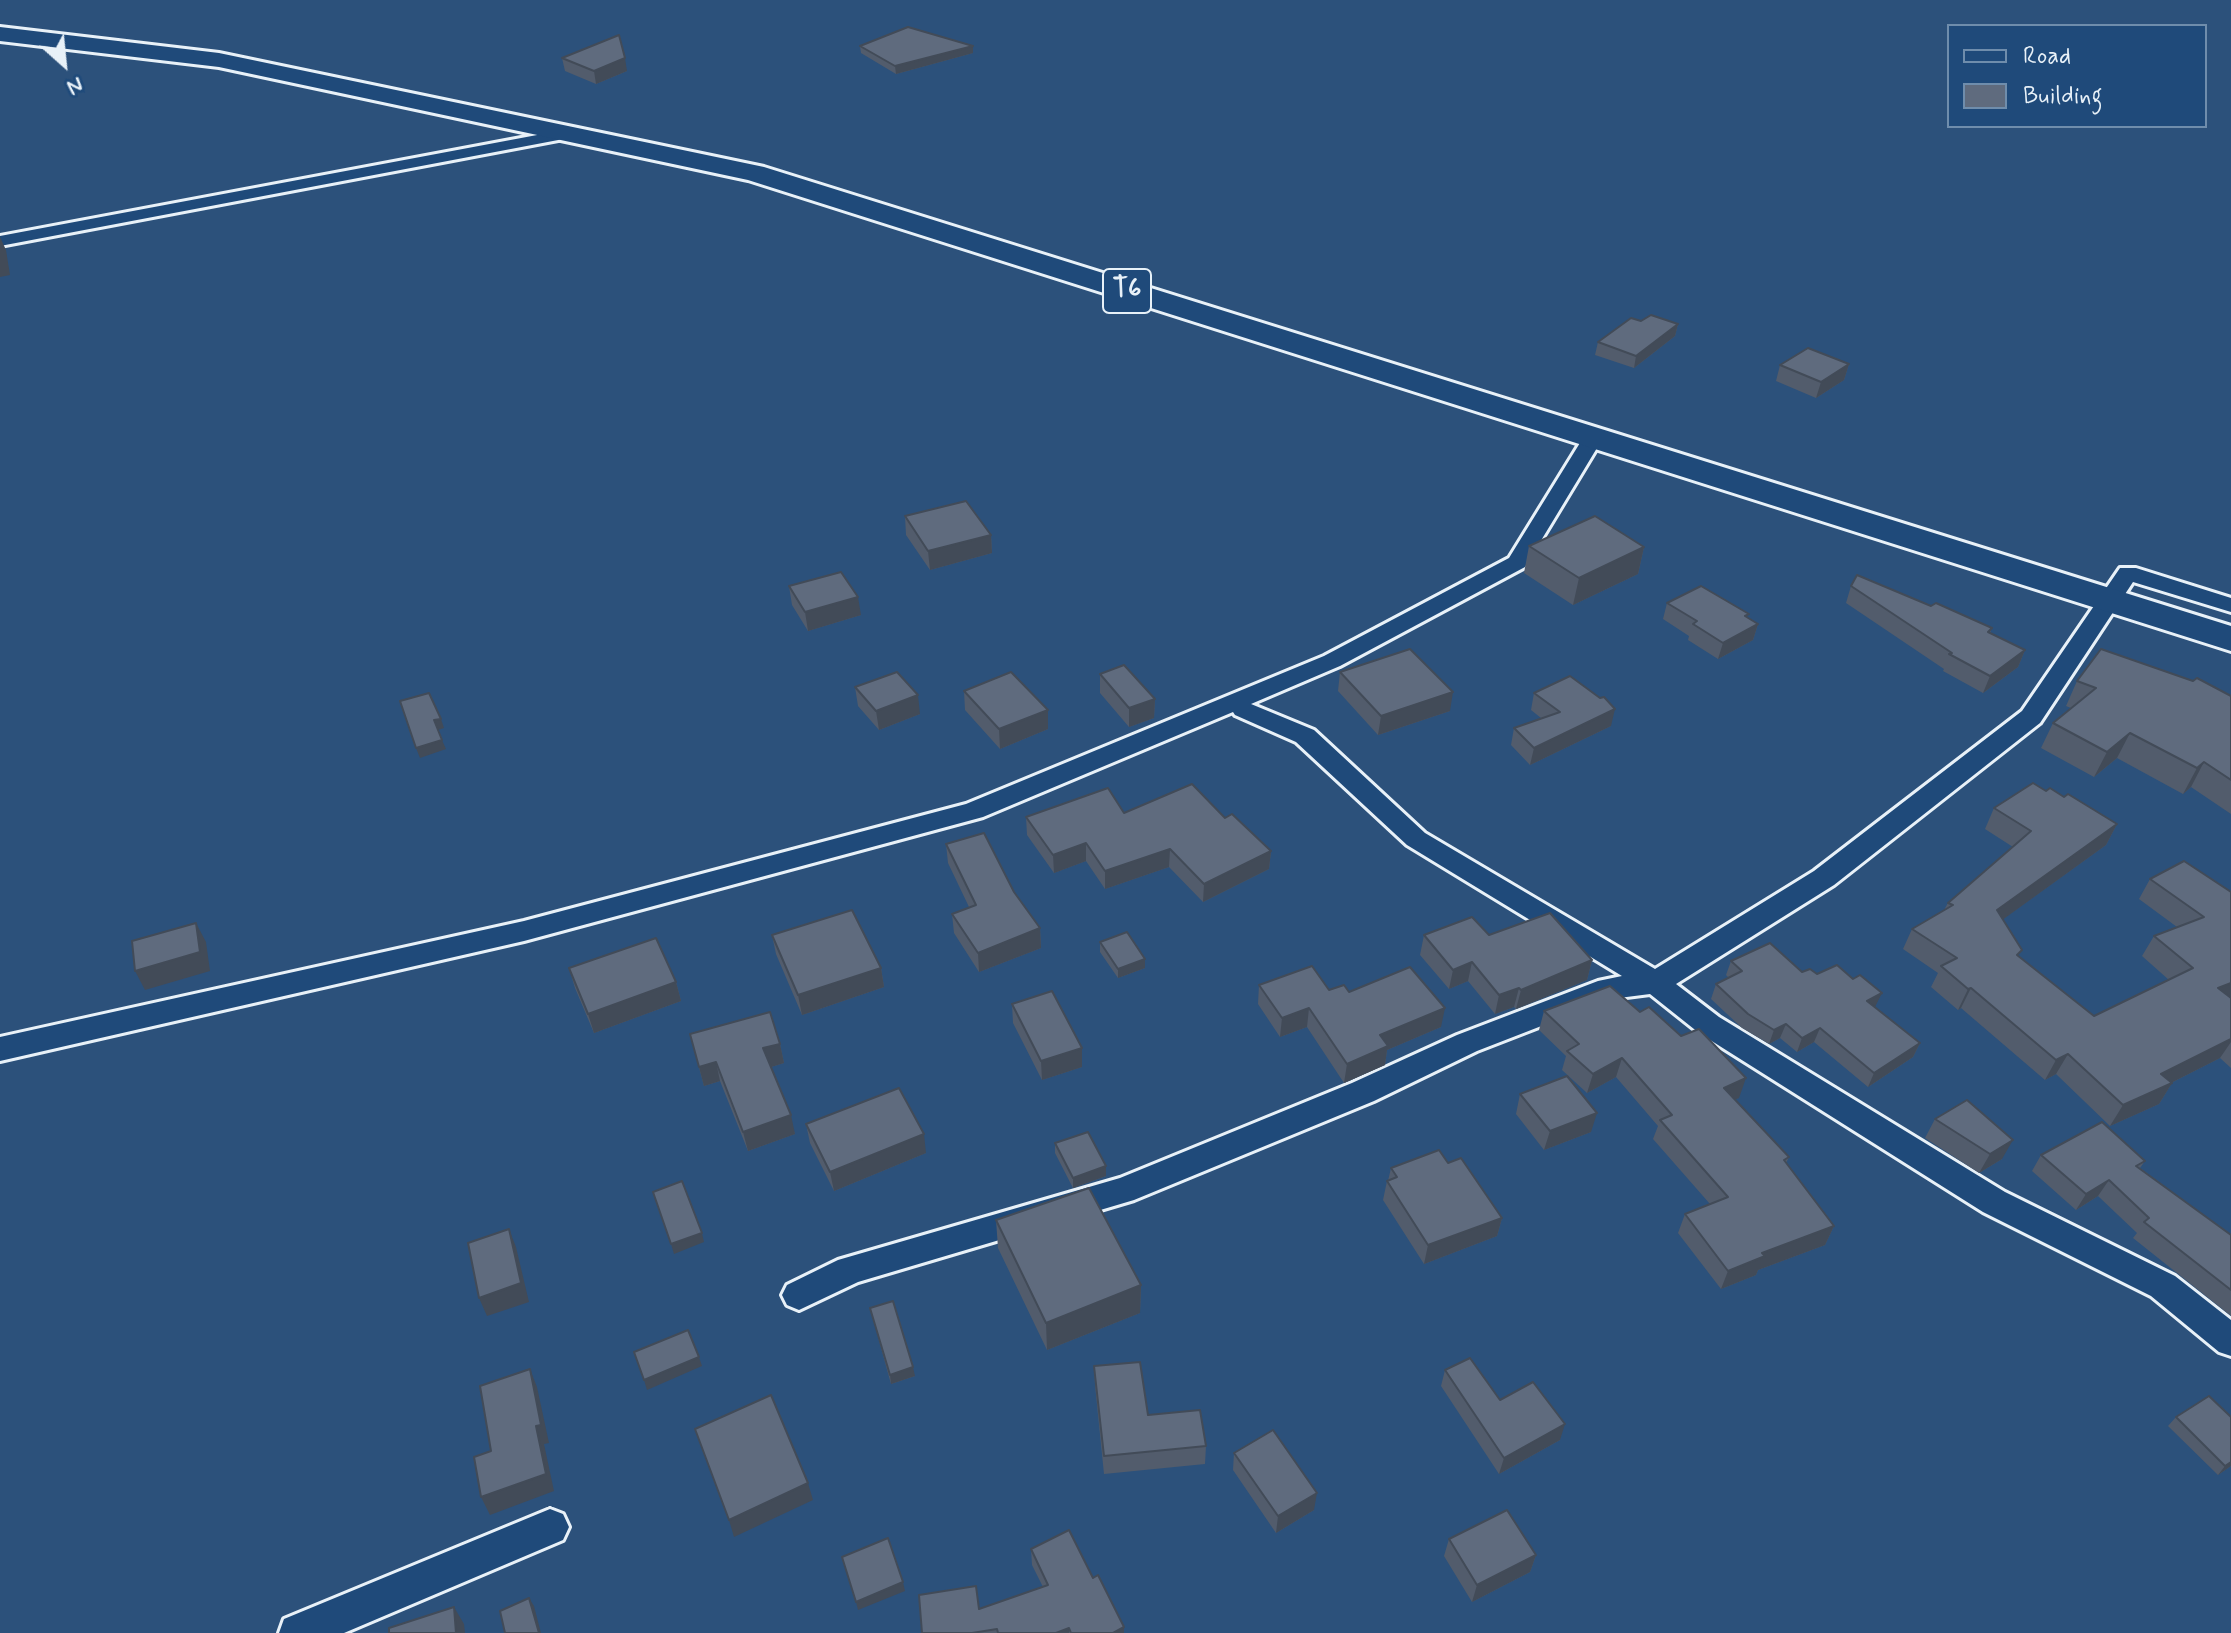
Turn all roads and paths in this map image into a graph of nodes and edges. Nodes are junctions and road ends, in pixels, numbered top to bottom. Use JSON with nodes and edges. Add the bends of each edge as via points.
{"nodes":[{"id":1,"x":0,"y":34,"type":"edge"},
{"id":2,"x":569,"y":134,"type":"junction"},
{"id":3,"x":0,"y":241,"type":"edge"},
{"id":4,"x":1593,"y":438,"type":"junction"},
{"id":5,"x":2107,"y":600,"type":"junction"},
{"id":6,"x":2231,"y":605,"type":"edge"},
{"id":7,"x":2231,"y":639,"type":"edge"},
{"id":8,"x":1244,"y":710,"type":"dead end"},
{"id":9,"x":1655,"y":983,"type":"junction"},
{"id":10,"x":0,"y":1049,"type":"edge"},
{"id":11,"x":799,"y":1295,"type":"dead end"},
{"id":12,"x":2231,"y":1341,"type":"edge"},
{"id":13,"x":550,"y":1527,"type":"dead end"},
{"id":14,"x":298,"y":1633,"type":"edge"}],
"edges":[{"from":1,"to":2,"type":"highway","number":"T6","via":[[219,60]]},
{"from":2,"to":3,"type":"street"},
{"from":2,"to":4,"type":"highway","number":"T6","via":[[754,173]]},
{"from":4,"to":5,"type":"highway","number":"T6"},
{"from":4,"to":10,"type":"street","via":[[1517,562],[1332,661],[974,811],[524,931]]},
{"from":5,"to":6,"type":"street","via":[[2128,573]]},
{"from":5,"to":7,"type":"highway","number":"T6"},
{"from":5,"to":9,"type":"street","via":[[2031,717],[1824,878]]},
{"from":8,"to":9,"type":"street","via":[[1305,736],[1416,839]]},
{"from":9,"to":11,"type":"street","via":[[1608,989],[1467,1043],[1163,1176],[850,1270]]},
{"from":9,"to":12,"type":"street","via":[[1709,1025],[1994,1202],[2163,1286]]},
{"from":13,"to":14,"type":"street"}]}
